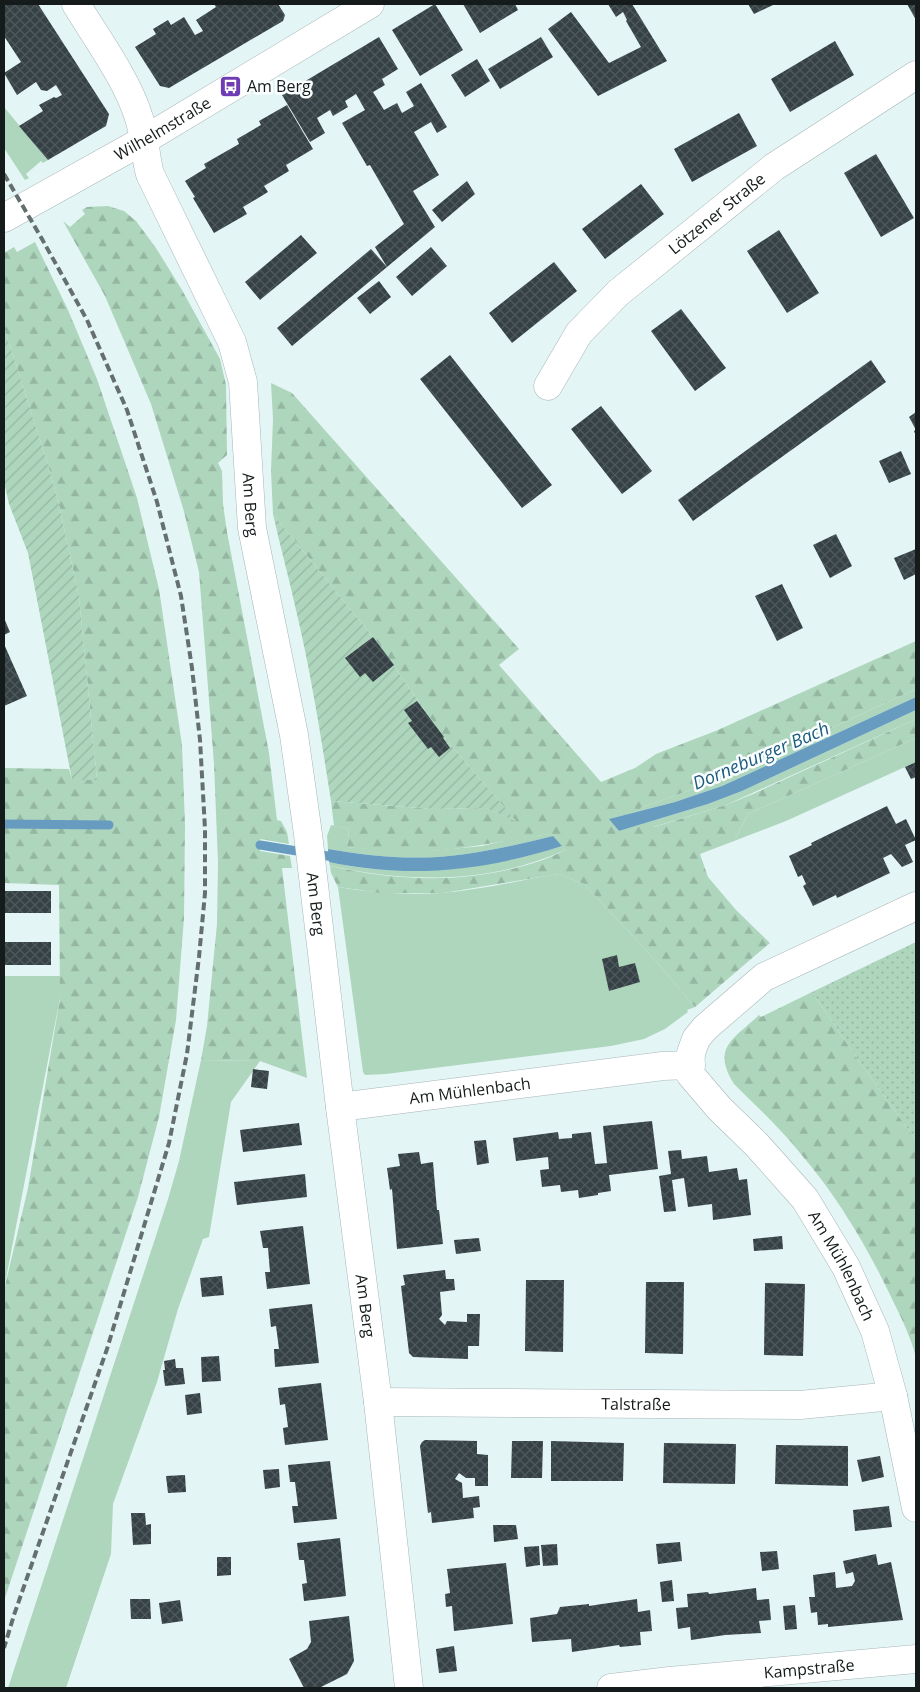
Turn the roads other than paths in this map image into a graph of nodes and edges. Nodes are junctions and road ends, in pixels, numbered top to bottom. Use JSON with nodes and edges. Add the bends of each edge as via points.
{"nodes":[{"id":1,"x":76,"y":4,"type":"edge"},
{"id":2,"x":370,"y":4,"type":"edge"},
{"id":3,"x":916,"y":75,"type":"edge"},
{"id":4,"x":144,"y":140,"type":"junction"},
{"id":5,"x":4,"y":218,"type":"edge"},
{"id":6,"x":548,"y":386,"type":"dead end"},
{"id":7,"x":916,"y":906,"type":"edge"},
{"id":8,"x":691,"y":1065,"type":"junction"},
{"id":9,"x":340,"y":1107,"type":"junction"},
{"id":10,"x":893,"y":1396,"type":"junction"},
{"id":11,"x":378,"y":1402,"type":"junction"},
{"id":12,"x":916,"y":1508,"type":"edge"},
{"id":13,"x":916,"y":1659,"type":"edge"},
{"id":14,"x":409,"y":1688,"type":"edge"},
{"id":15,"x":611,"y":1688,"type":"edge"}],
"edges":[{"from":1,"to":4,"type":"street","name":"Am Berg","via":[[132,99]]},
{"from":2,"to":4,"type":"street","name":"Wilhelmstraße"},
{"from":3,"to":6,"type":"street","name":"Lötzener Straße","via":[[774,167],[618,293],[579,333]]},
{"from":4,"to":5,"type":"street","name":"Wilhelmstraße"},
{"from":4,"to":9,"type":"street","name":"Am Berg","via":[[150,174],[232,342],[243,382],[252,528],[294,735]]},
{"from":7,"to":8,"type":"street","via":[[764,977],[696,1039]]},
{"from":8,"to":9,"type":"street","name":"Am Mühlenbach"},
{"from":8,"to":10,"type":"street","name":"Am Mühlenbach","via":[[690,1074],[805,1200],[846,1267],[875,1331]]},
{"from":9,"to":11,"type":"street","name":"Am Berg"},
{"from":10,"to":11,"type":"street","name":"Talstraße","via":[[800,1405]]},
{"from":10,"to":12,"type":"street","name":"Am Mühlenbach"},
{"from":11,"to":14,"type":"street","name":"Am Berg"},
{"from":13,"to":15,"type":"street","name":"Kampstraße"}]}
